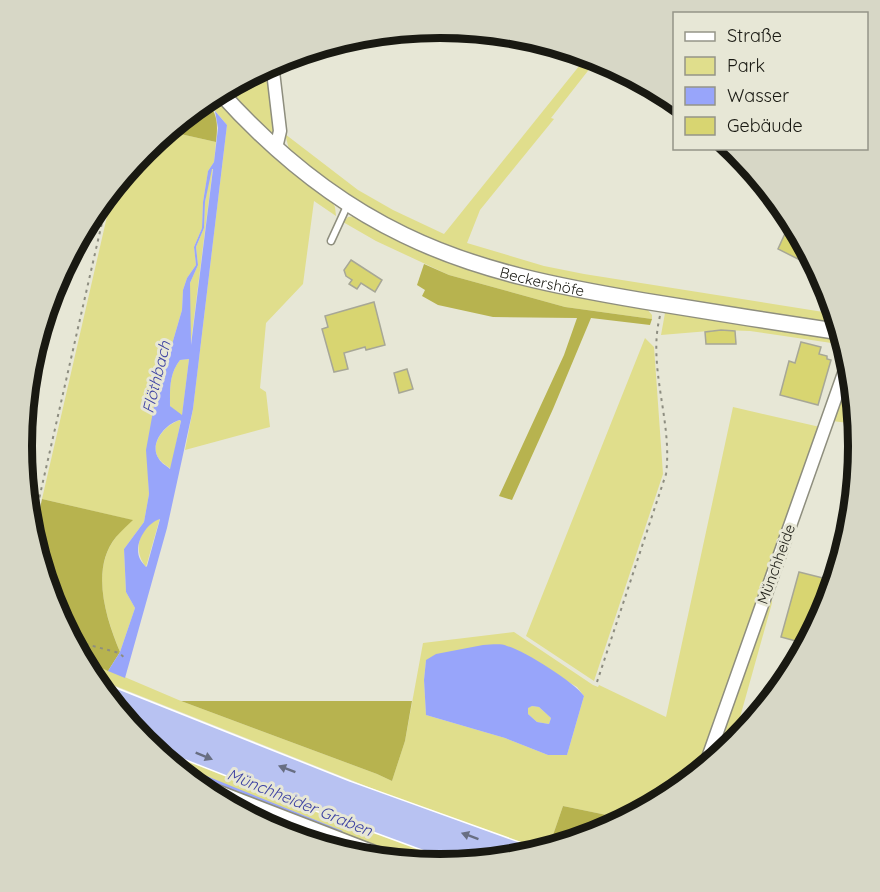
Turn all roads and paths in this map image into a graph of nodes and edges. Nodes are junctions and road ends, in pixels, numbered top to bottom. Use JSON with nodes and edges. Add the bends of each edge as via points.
{"nodes":[{"id":1,"x":273,"y":74,"type":"edge"},
{"id":2,"x":226,"y":98,"type":"edge"},
{"id":3,"x":276,"y":148,"type":"junction"},
{"id":4,"x":348,"y":203,"type":"junction"},
{"id":5,"x":104,"y":213,"type":"edge"},
{"id":6,"x":331,"y":241,"type":"dead end"},
{"id":7,"x":664,"y":304,"type":"junction"},
{"id":8,"x":832,"y":331,"type":"edge"},
{"id":9,"x":843,"y":377,"type":"edge"},
{"id":10,"x":37,"y":510,"type":"edge"},
{"id":11,"x":82,"y":643,"type":"edge"},
{"id":12,"x":126,"y":659,"type":"dead end"},
{"id":13,"x":597,"y":682,"type":"dead end"},
{"id":14,"x":136,"y":718,"type":"edge"},
{"id":15,"x":137,"y":719,"type":"edge"},
{"id":16,"x":710,"y":752,"type":"edge"},
{"id":17,"x":229,"y":796,"type":"edge"},
{"id":18,"x":363,"y":847,"type":"edge"},
{"id":19,"x":506,"y":849,"type":"edge"},
{"id":20,"x":465,"y":854,"type":"edge"}],
"edges":[{"from":1,"to":3,"type":"street","via":[[280,131]]},
{"from":2,"to":3,"type":"street","name":"Beckershöfe"},
{"from":3,"to":4,"type":"street","name":"Beckershöfe"},
{"from":4,"to":6,"type":"lane"},
{"from":4,"to":7,"type":"street","name":"Beckershöfe","via":[[415,240],[494,270],[558,286]]},
{"from":5,"to":10,"type":"path"},
{"from":7,"to":8,"type":"street","name":"Beckershöfe"},
{"from":7,"to":13,"type":"path","via":[[657,338],[666,474]]},
{"from":9,"to":16,"type":"street","name":"Münchheide"},
{"from":11,"to":12,"type":"path","via":[[119,653]]},
{"from":19,"to":14,"type":"highway","one_way":true},
{"from":15,"to":20,"type":"highway","one_way":true,"via":[[313,798]]},
{"from":17,"to":18,"type":"street"}]}
